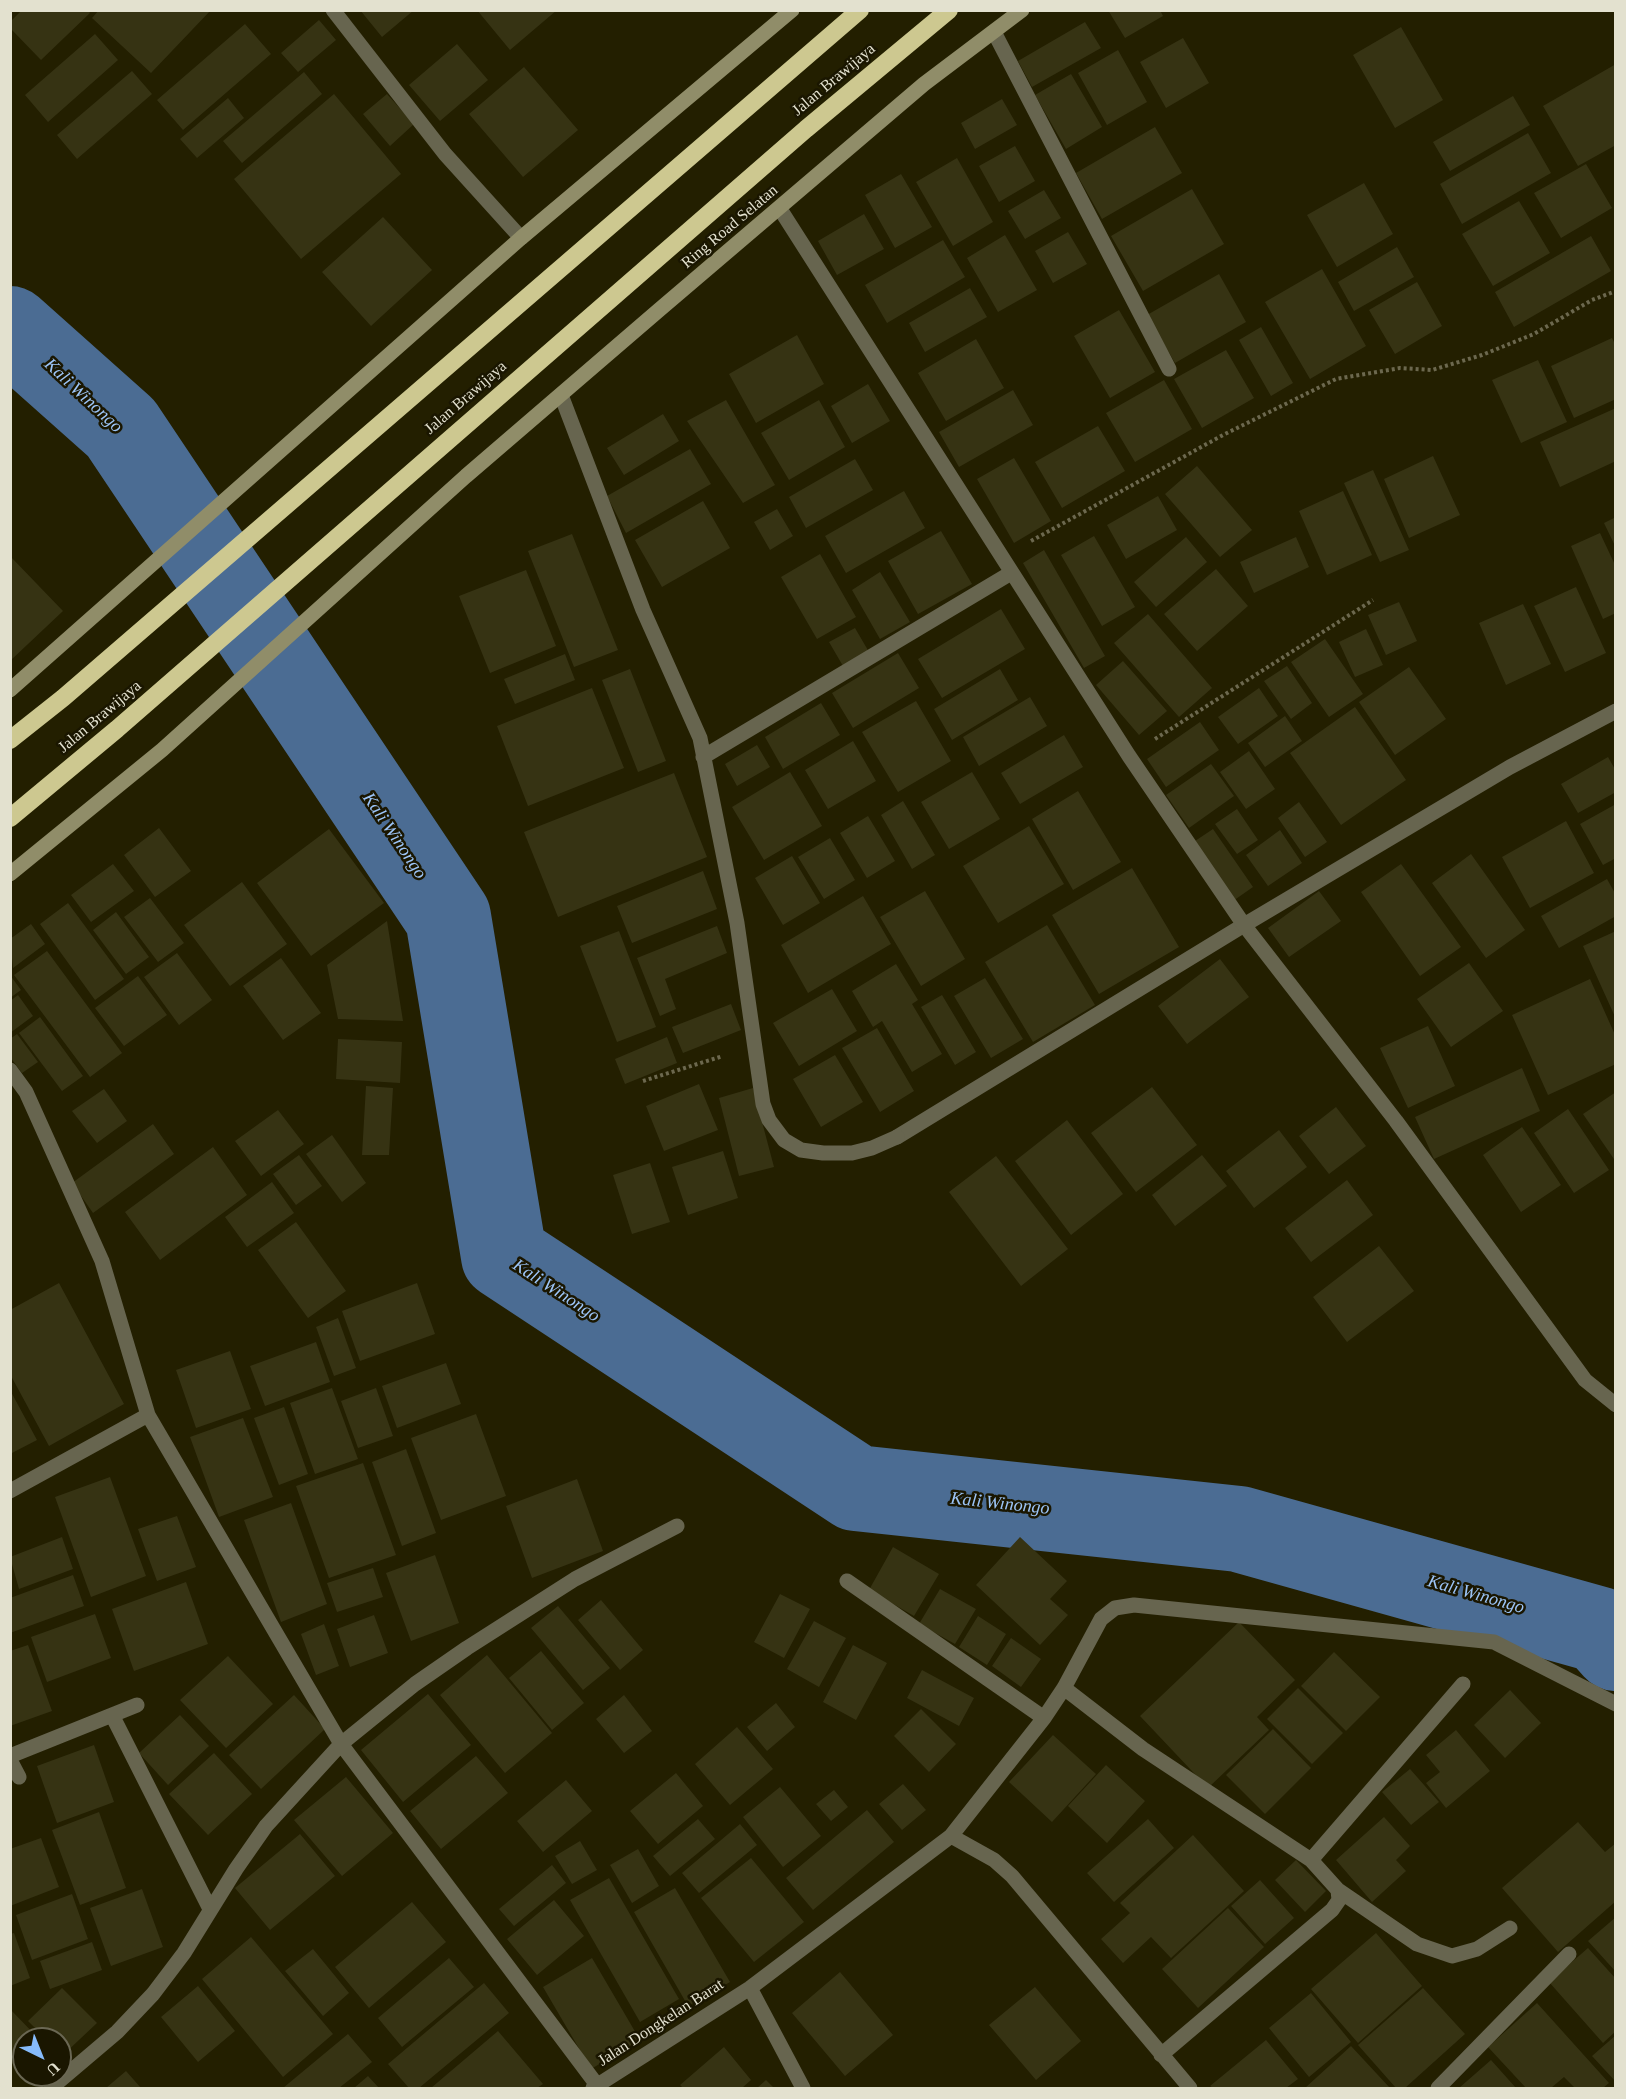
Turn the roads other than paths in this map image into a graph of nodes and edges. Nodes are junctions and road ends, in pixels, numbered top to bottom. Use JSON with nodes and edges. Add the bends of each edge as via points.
{"nodes":[{"id":1,"x":333,"y":10,"type":"edge"},
{"id":2,"x":792,"y":10,"type":"edge"},
{"id":3,"x":860,"y":10,"type":"edge"},
{"id":4,"x":949,"y":10,"type":"edge"},
{"id":5,"x":1022,"y":10,"type":"edge"},
{"id":6,"x":994,"y":32,"type":"junction"},
{"id":7,"x":780,"y":209,"type":"junction"},
{"id":8,"x":521,"y":238,"type":"junction"},
{"id":9,"x":1169,"y":369,"type":"dead end"},
{"id":10,"x":561,"y":395,"type":"junction"},
{"id":11,"x":1011,"y":573,"type":"junction"},
{"id":12,"x":10,"y":690,"type":"edge"},
{"id":13,"x":1616,"y":711,"type":"edge"},
{"id":14,"x":10,"y":740,"type":"edge"},
{"id":15,"x":703,"y":757,"type":"junction"},
{"id":16,"x":10,"y":818,"type":"edge"},
{"id":17,"x":10,"y":874,"type":"edge"},
{"id":18,"x":1244,"y":925,"type":"junction"},
{"id":19,"x":10,"y":1070,"type":"edge"},
{"id":20,"x":1616,"y":1405,"type":"edge"},
{"id":21,"x":148,"y":1415,"type":"junction"},
{"id":22,"x":10,"y":1491,"type":"edge"},
{"id":23,"x":677,"y":1526,"type":"dead end"},
{"id":24,"x":846,"y":1581,"type":"dead end"},
{"id":25,"x":1463,"y":1684,"type":"dead end"},
{"id":26,"x":1064,"y":1688,"type":"junction"},
{"id":27,"x":1616,"y":1704,"type":"edge"},
{"id":28,"x":137,"y":1705,"type":"dead end"},
{"id":29,"x":112,"y":1715,"type":"junction"},
{"id":30,"x":1044,"y":1718,"type":"junction"},
{"id":31,"x":341,"y":1744,"type":"junction"},
{"id":32,"x":10,"y":1758,"type":"edge"},
{"id":33,"x":19,"y":1777,"type":"dead end"},
{"id":34,"x":951,"y":1836,"type":"junction"},
{"id":35,"x":1311,"y":1860,"type":"junction"},
{"id":36,"x":1338,"y":1890,"type":"junction"},
{"id":37,"x":210,"y":1909,"type":"junction"},
{"id":38,"x":1510,"y":1928,"type":"dead end"},
{"id":39,"x":1569,"y":1954,"type":"dead end"},
{"id":40,"x":750,"y":1988,"type":"junction"},
{"id":41,"x":1161,"y":2055,"type":"junction"},
{"id":42,"x":595,"y":2087,"type":"edge"},
{"id":43,"x":51,"y":2088,"type":"edge"},
{"id":44,"x":804,"y":2088,"type":"edge"},
{"id":45,"x":1190,"y":2088,"type":"edge"},
{"id":46,"x":1438,"y":2088,"type":"edge"}],
"edges":[{"from":1,"to":8,"type":"street","via":[[445,154]]},
{"from":2,"to":8,"type":"street"},
{"from":3,"to":14,"type":"highway"},
{"from":4,"to":16,"type":"highway","name":"Jalan Brawijaya","via":[[806,129]]},
{"from":5,"to":6,"type":"street","name":"Ring Road Selatan"},
{"from":6,"to":7,"type":"street","name":"Ring Road Selatan","via":[[924,84]]},
{"from":6,"to":9,"type":"street"},
{"from":7,"to":10,"type":"street","name":"Ring Road Selatan"},
{"from":7,"to":11,"type":"street"},
{"from":8,"to":12,"type":"street"},
{"from":10,"to":15,"type":"street","via":[[643,610],[700,738]]},
{"from":10,"to":17,"type":"street","name":"Ring Road Selatan","via":[[162,750]]},
{"from":11,"to":15,"type":"street"},
{"from":11,"to":18,"type":"street"},
{"from":13,"to":18,"type":"street","via":[[1510,767]]},
{"from":15,"to":18,"type":"street","via":[[737,923],[763,1104],[784,1140],[801,1150],[852,1153],[897,1137]]},
{"from":18,"to":20,"type":"street","via":[[1396,1120],[1585,1380]]},
{"from":19,"to":21,"type":"street","via":[[26,1092],[102,1261]]},
{"from":21,"to":22,"type":"street"},
{"from":21,"to":31,"type":"street"},
{"from":23,"to":31,"type":"street","via":[[575,1579],[467,1648]]},
{"from":24,"to":30,"type":"street"},
{"from":25,"to":35,"type":"street"},
{"from":26,"to":27,"type":"street","name":"Jalan Dongkelan Barat","via":[[1101,1619],[1115,1608],[1134,1605],[1494,1642]]},
{"from":26,"to":30,"type":"street","name":"Jalan Dongkelan Barat"},
{"from":26,"to":35,"type":"street","via":[[1143,1749]]},
{"from":28,"to":29,"type":"street"},
{"from":29,"to":32,"type":"street"},
{"from":29,"to":37,"type":"street"},
{"from":30,"to":34,"type":"street","name":"Jalan Dongkelan Barat"},
{"from":31,"to":37,"type":"street","via":[[267,1826]]},
{"from":31,"to":42,"type":"street"},
{"from":32,"to":33,"type":"street"},
{"from":34,"to":40,"type":"street","name":"Jalan Dongkelan Barat"},
{"from":34,"to":41,"type":"street","via":[[994,1860],[1012,1876]]},
{"from":35,"to":36,"type":"street"},
{"from":36,"to":38,"type":"street","via":[[1417,1944],[1452,1956],[1477,1949]]},
{"from":36,"to":41,"type":"street","via":[[1339,1900],[1332,1910]]},
{"from":37,"to":43,"type":"street","via":[[153,1995],[117,2032]]},
{"from":39,"to":46,"type":"street"},
{"from":40,"to":42,"type":"street","name":"Jalan Dongkelan Barat"},
{"from":40,"to":44,"type":"street"},
{"from":41,"to":45,"type":"street"}]}
